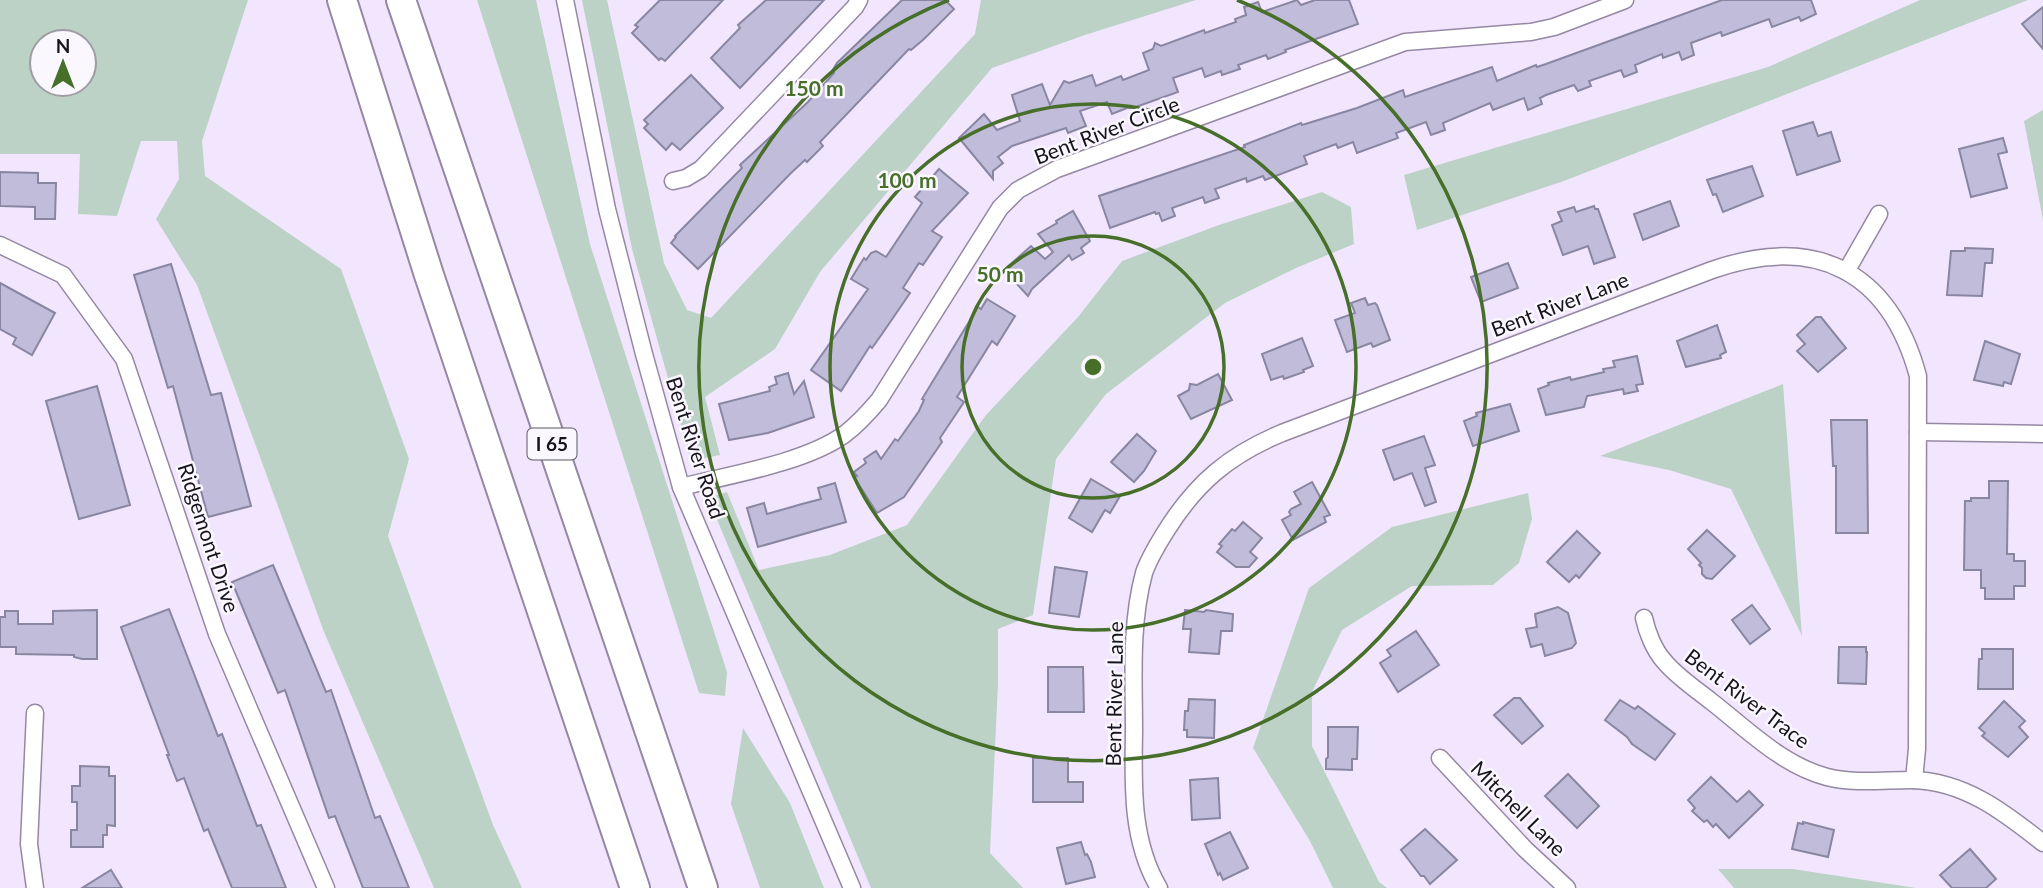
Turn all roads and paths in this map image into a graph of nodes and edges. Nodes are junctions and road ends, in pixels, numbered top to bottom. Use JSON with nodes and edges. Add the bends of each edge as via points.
{"nodes":[{"id":1,"x":342,"y":0,"type":"edge"},
{"id":2,"x":401,"y":0,"type":"edge"},
{"id":3,"x":565,"y":0,"type":"edge"},
{"id":4,"x":859,"y":0,"type":"edge"},
{"id":5,"x":1625,"y":0,"type":"edge"},
{"id":6,"x":673,"y":181,"type":"dead end"},
{"id":7,"x":1880,"y":214,"type":"dead end"},
{"id":8,"x":0,"y":245,"type":"edge"},
{"id":9,"x":1847,"y":270,"type":"junction"},
{"id":10,"x":1918,"y":432,"type":"junction"},
{"id":11,"x":2043,"y":434,"type":"edge"},
{"id":12,"x":681,"y":487,"type":"junction"},
{"id":13,"x":1644,"y":618,"type":"dead end"},
{"id":14,"x":35,"y":713,"type":"dead end"},
{"id":15,"x":1440,"y":758,"type":"dead end"},
{"id":16,"x":1914,"y":780,"type":"junction"},
{"id":17,"x":2043,"y":843,"type":"edge"},
{"id":18,"x":35,"y":888,"type":"edge"},
{"id":19,"x":326,"y":888,"type":"edge"},
{"id":20,"x":635,"y":888,"type":"edge"},
{"id":21,"x":703,"y":888,"type":"edge"},
{"id":22,"x":852,"y":888,"type":"edge"},
{"id":23,"x":1159,"y":888,"type":"edge"},
{"id":24,"x":1567,"y":888,"type":"edge"}],
"edges":[{"from":1,"to":20,"type":"highway","via":[[429,275]]},
{"from":2,"to":21,"type":"highway","number":"I 65"},
{"from":3,"to":12,"type":"street","name":"Bent River Road","via":[[607,209]]},
{"from":4,"to":6,"type":"street","via":[[701,169]]},
{"from":5,"to":12,"type":"street","name":"Bent River Circle","via":[[1531,32],[1394,45],[1057,169],[1018,190],[1000,208],[865,417],[818,449]]},
{"from":7,"to":9,"type":"street"},
{"from":8,"to":19,"type":"street","name":"Ridgemont Drive","via":[[63,275],[124,359],[217,634]]},
{"from":9,"to":10,"type":"street","name":"Bent River Lane","via":[[1882,301],[1906,338],[1918,376]]},
{"from":9,"to":23,"type":"street","name":"Bent River Lane","via":[[1792,256],[1742,260],[1250,446],[1199,486],[1145,571],[1134,634],[1136,820]]},
{"from":10,"to":11,"type":"street"},
{"from":10,"to":16,"type":"street","name":"Bent River Lane"},
{"from":12,"to":22,"type":"street","name":"Bent River Road"},
{"from":13,"to":16,"type":"street","name":"Bent River Trace","via":[[1658,653],[1669,666],[1788,761],[1827,777]]},
{"from":14,"to":18,"type":"street","via":[[29,844]]},
{"from":15,"to":24,"type":"street","name":"Mitchell Lane"},
{"from":16,"to":17,"type":"street","name":"Bent River Trace","via":[[1942,784],[1987,801]]}]}
